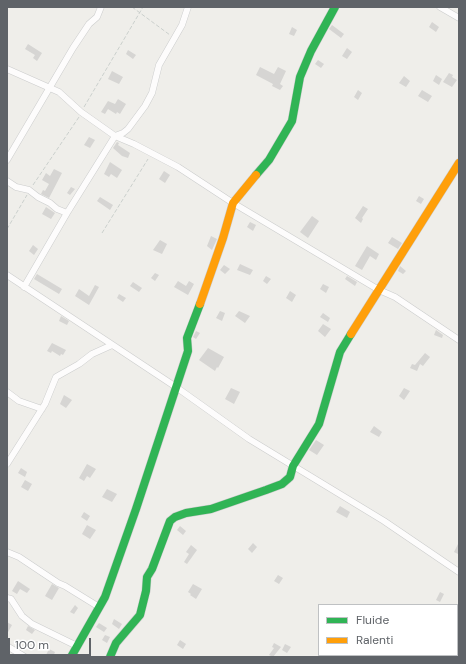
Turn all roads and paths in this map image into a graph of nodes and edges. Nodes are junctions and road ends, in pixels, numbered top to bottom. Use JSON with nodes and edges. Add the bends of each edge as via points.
{"nodes":[{"id":1,"x":101,"y":7,"type":"edge"},
{"id":2,"x":132,"y":7,"type":"edge"},
{"id":3,"x":143,"y":7,"type":"edge"},
{"id":4,"x":188,"y":7,"type":"edge"},
{"id":5,"x":335,"y":7,"type":"edge"},
{"id":6,"x":440,"y":7,"type":"edge"},
{"id":7,"x":140,"y":12,"type":"junction"},
{"id":8,"x":459,"y":18,"type":"edge"},
{"id":9,"x":176,"y":38,"type":"junction"},
{"id":10,"x":7,"y":70,"type":"edge"},
{"id":11,"x":49,"y":88,"type":"junction"},
{"id":12,"x":81,"y":112,"type":"junction"},
{"id":13,"x":115,"y":136,"type":"junction"},
{"id":14,"x":151,"y":153,"type":"junction"},
{"id":15,"x":7,"y":160,"type":"edge"},
{"id":16,"x":459,"y":163,"type":"edge"},
{"id":17,"x":7,"y":181,"type":"edge"},
{"id":18,"x":30,"y":190,"type":"junction"},
{"id":19,"x":233,"y":203,"type":"junction"},
{"id":20,"x":66,"y":213,"type":"junction"},
{"id":21,"x":7,"y":229,"type":"edge"},
{"id":22,"x":102,"y":233,"type":"dead end"},
{"id":23,"x":7,"y":275,"type":"edge"},
{"id":24,"x":24,"y":286,"type":"junction"},
{"id":25,"x":379,"y":290,"type":"junction"},
{"id":26,"x":459,"y":340,"type":"edge"},
{"id":27,"x":112,"y":345,"type":"junction"},
{"id":28,"x":176,"y":387,"type":"junction"},
{"id":29,"x":7,"y":392,"type":"edge"},
{"id":30,"x":42,"y":409,"type":"junction"},
{"id":31,"x":7,"y":464,"type":"edge"},
{"id":32,"x":293,"y":466,"type":"junction"},
{"id":33,"x":7,"y":552,"type":"edge"},
{"id":34,"x":459,"y":572,"type":"edge"},
{"id":35,"x":7,"y":598,"type":"edge"},
{"id":36,"x":99,"y":607,"type":"junction"},
{"id":37,"x":7,"y":646,"type":"edge"},
{"id":38,"x":77,"y":646,"type":"junction"},
{"id":39,"x":25,"y":657,"type":"edge"},
{"id":40,"x":71,"y":657,"type":"edge"},
{"id":41,"x":110,"y":657,"type":"edge"}],
"edges":[{"from":1,"to":11,"type":"street","via":[[97,17],[89,24]]},
{"from":2,"to":7,"type":"path"},
{"from":3,"to":7,"type":"path"},
{"from":4,"to":9,"type":"street"},
{"from":5,"to":19,"type":"street","via":[[300,77],[292,121],[269,160]]},
{"from":6,"to":8,"type":"street"},
{"from":7,"to":9,"type":"path"},
{"from":7,"to":12,"type":"path"},
{"from":9,"to":13,"type":"street","via":[[159,65],[152,93],[145,106],[128,129]]},
{"from":10,"to":11,"type":"street"},
{"from":11,"to":12,"type":"street","via":[[59,92]]},
{"from":11,"to":15,"type":"street"},
{"from":12,"to":13,"type":"street"},
{"from":12,"to":18,"type":"path"},
{"from":13,"to":14,"type":"street"},
{"from":13,"to":20,"type":"street"},
{"from":14,"to":19,"type":"street","via":[[178,167]]},
{"from":14,"to":22,"type":"path"},
{"from":16,"to":25,"type":"street"},
{"from":17,"to":18,"type":"street","via":[[16,187]]},
{"from":18,"to":20,"type":"street"},
{"from":18,"to":21,"type":"path"},
{"from":19,"to":25,"type":"street"},
{"from":19,"to":28,"type":"street","via":[[208,283],[187,338],[188,351]]},
{"from":20,"to":24,"type":"street"},
{"from":23,"to":24,"type":"street"},
{"from":24,"to":27,"type":"street"},
{"from":25,"to":26,"type":"street","via":[[395,297]]},
{"from":25,"to":32,"type":"street","via":[[340,352],[319,424]]},
{"from":27,"to":28,"type":"street"},
{"from":27,"to":30,"type":"street","via":[[92,354],[56,377]]},
{"from":28,"to":32,"type":"street","via":[[249,439]]},
{"from":28,"to":36,"type":"street","via":[[105,597]]},
{"from":29,"to":30,"type":"street","via":[[20,401]]},
{"from":30,"to":31,"type":"street"},
{"from":32,"to":34,"type":"street","via":[[384,521]]},
{"from":32,"to":41,"type":"street","via":[[290,477],[282,484],[211,509],[186,513],[170,521],[147,577],[140,615],[116,642]]},
{"from":33,"to":36,"type":"street"},
{"from":35,"to":38,"type":"street","via":[[11,599],[22,616],[32,624]]},
{"from":36,"to":38,"type":"street"},
{"from":37,"to":39,"type":"street"},
{"from":38,"to":40,"type":"street"}]}
